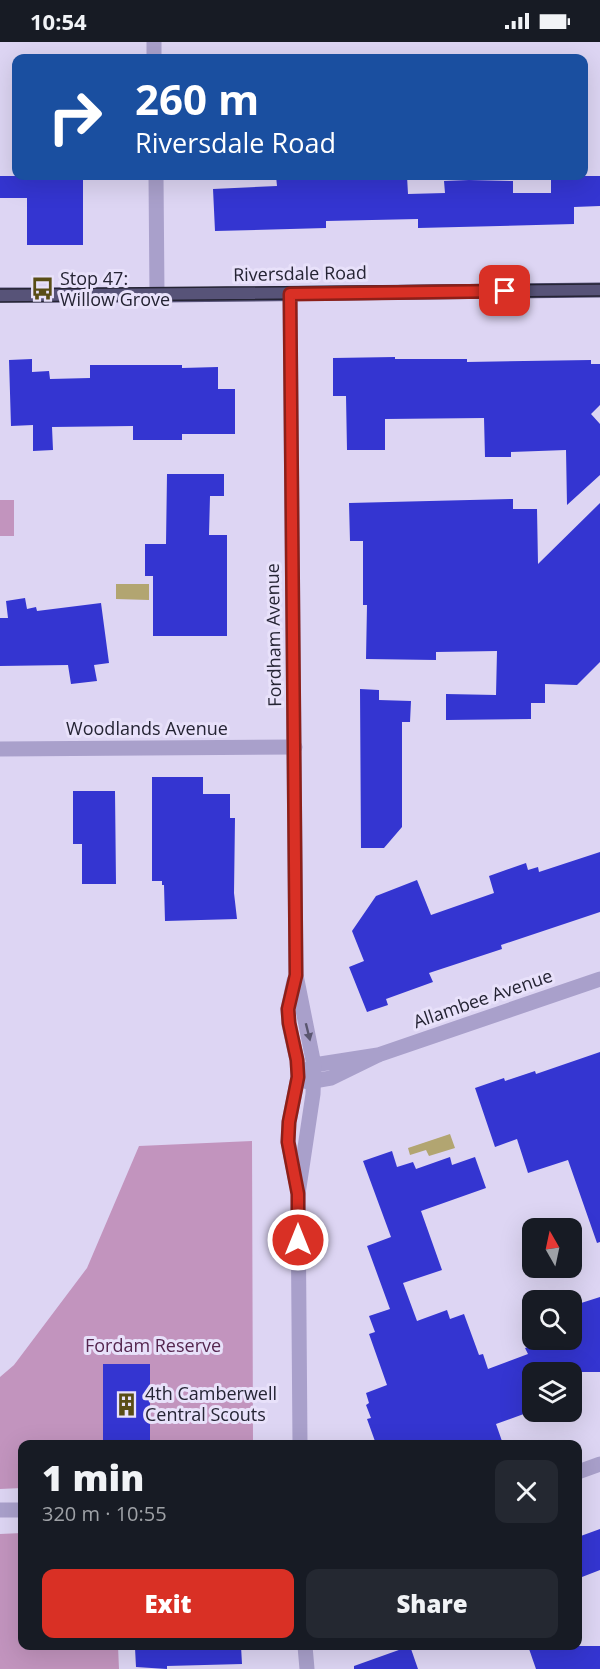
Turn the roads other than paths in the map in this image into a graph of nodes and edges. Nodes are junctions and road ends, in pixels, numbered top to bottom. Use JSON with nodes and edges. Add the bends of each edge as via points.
{"nodes":[{"id":1,"x":156,"y":180,"type":"edge"},
{"id":2,"x":600,"y":290,"type":"edge"},
{"id":3,"x":290,"y":294,"type":"junction"},
{"id":4,"x":0,"y":295,"type":"edge"},
{"id":5,"x":157,"y":295,"type":"junction"},
{"id":6,"x":295,"y":747,"type":"junction"},
{"id":7,"x":0,"y":749,"type":"edge"},
{"id":8,"x":296,"y":975,"type":"junction"},
{"id":9,"x":600,"y":979,"type":"edge"},
{"id":10,"x":378,"y":1055,"type":"junction"},
{"id":11,"x":314,"y":1065,"type":"junction"},
{"id":12,"x":298,"y":1077,"type":"junction"},
{"id":13,"x":313,"y":1082,"type":"junction"},
{"id":14,"x":298,"y":1194,"type":"junction"},
{"id":15,"x":300,"y":1440,"type":"edge"},
{"id":16,"x":600,"y":1464,"type":"edge"},
{"id":17,"x":582,"y":1471,"type":"edge"},
{"id":18,"x":0,"y":1510,"type":"edge"},
{"id":19,"x":18,"y":1510,"type":"edge"},
{"id":20,"x":305,"y":1650,"type":"edge"},
{"id":21,"x":307,"y":1669,"type":"edge"}],
"edges":[{"from":1,"to":5,"type":"street"},
{"from":2,"to":3,"type":"main road","name":"Riversdale Road"},
{"from":3,"to":5,"type":"main road","name":"Riversdale Road"},
{"from":3,"to":6,"type":"street","name":"Fordham Avenue"},
{"from":4,"to":5,"type":"main road","name":"Riversdale Road"},
{"from":6,"to":7,"type":"street","name":"Woodlands Avenue"},
{"from":6,"to":8,"type":"street","name":"Fordham Avenue"},
{"from":8,"to":11,"type":"street","name":"Fordham Avenue","one_way":true},
{"from":8,"to":12,"type":"street","name":"Fordham Avenue","via":[[288,1009]]},
{"from":9,"to":10,"type":"street","name":"Allambee Avenue"},
{"from":10,"to":11,"type":"street","name":"Allambee Avenue"},
{"from":10,"to":13,"type":"street","name":"Allambee Avenue"},
{"from":11,"to":12,"type":"street","name":"Allambee Avenue"},
{"from":11,"to":13,"type":"street","name":"Fordham Avenue"},
{"from":12,"to":13,"type":"street"},
{"from":12,"to":14,"type":"street","name":"Fordham Avenue","via":[[288,1142]]},
{"from":13,"to":14,"type":"street","name":"Fordham Avenue"},
{"from":14,"to":15,"type":"street","name":"Fordham Avenue"},
{"from":16,"to":17,"type":"street"},
{"from":18,"to":19,"type":"street"},
{"from":20,"to":21,"type":"street"}]}
